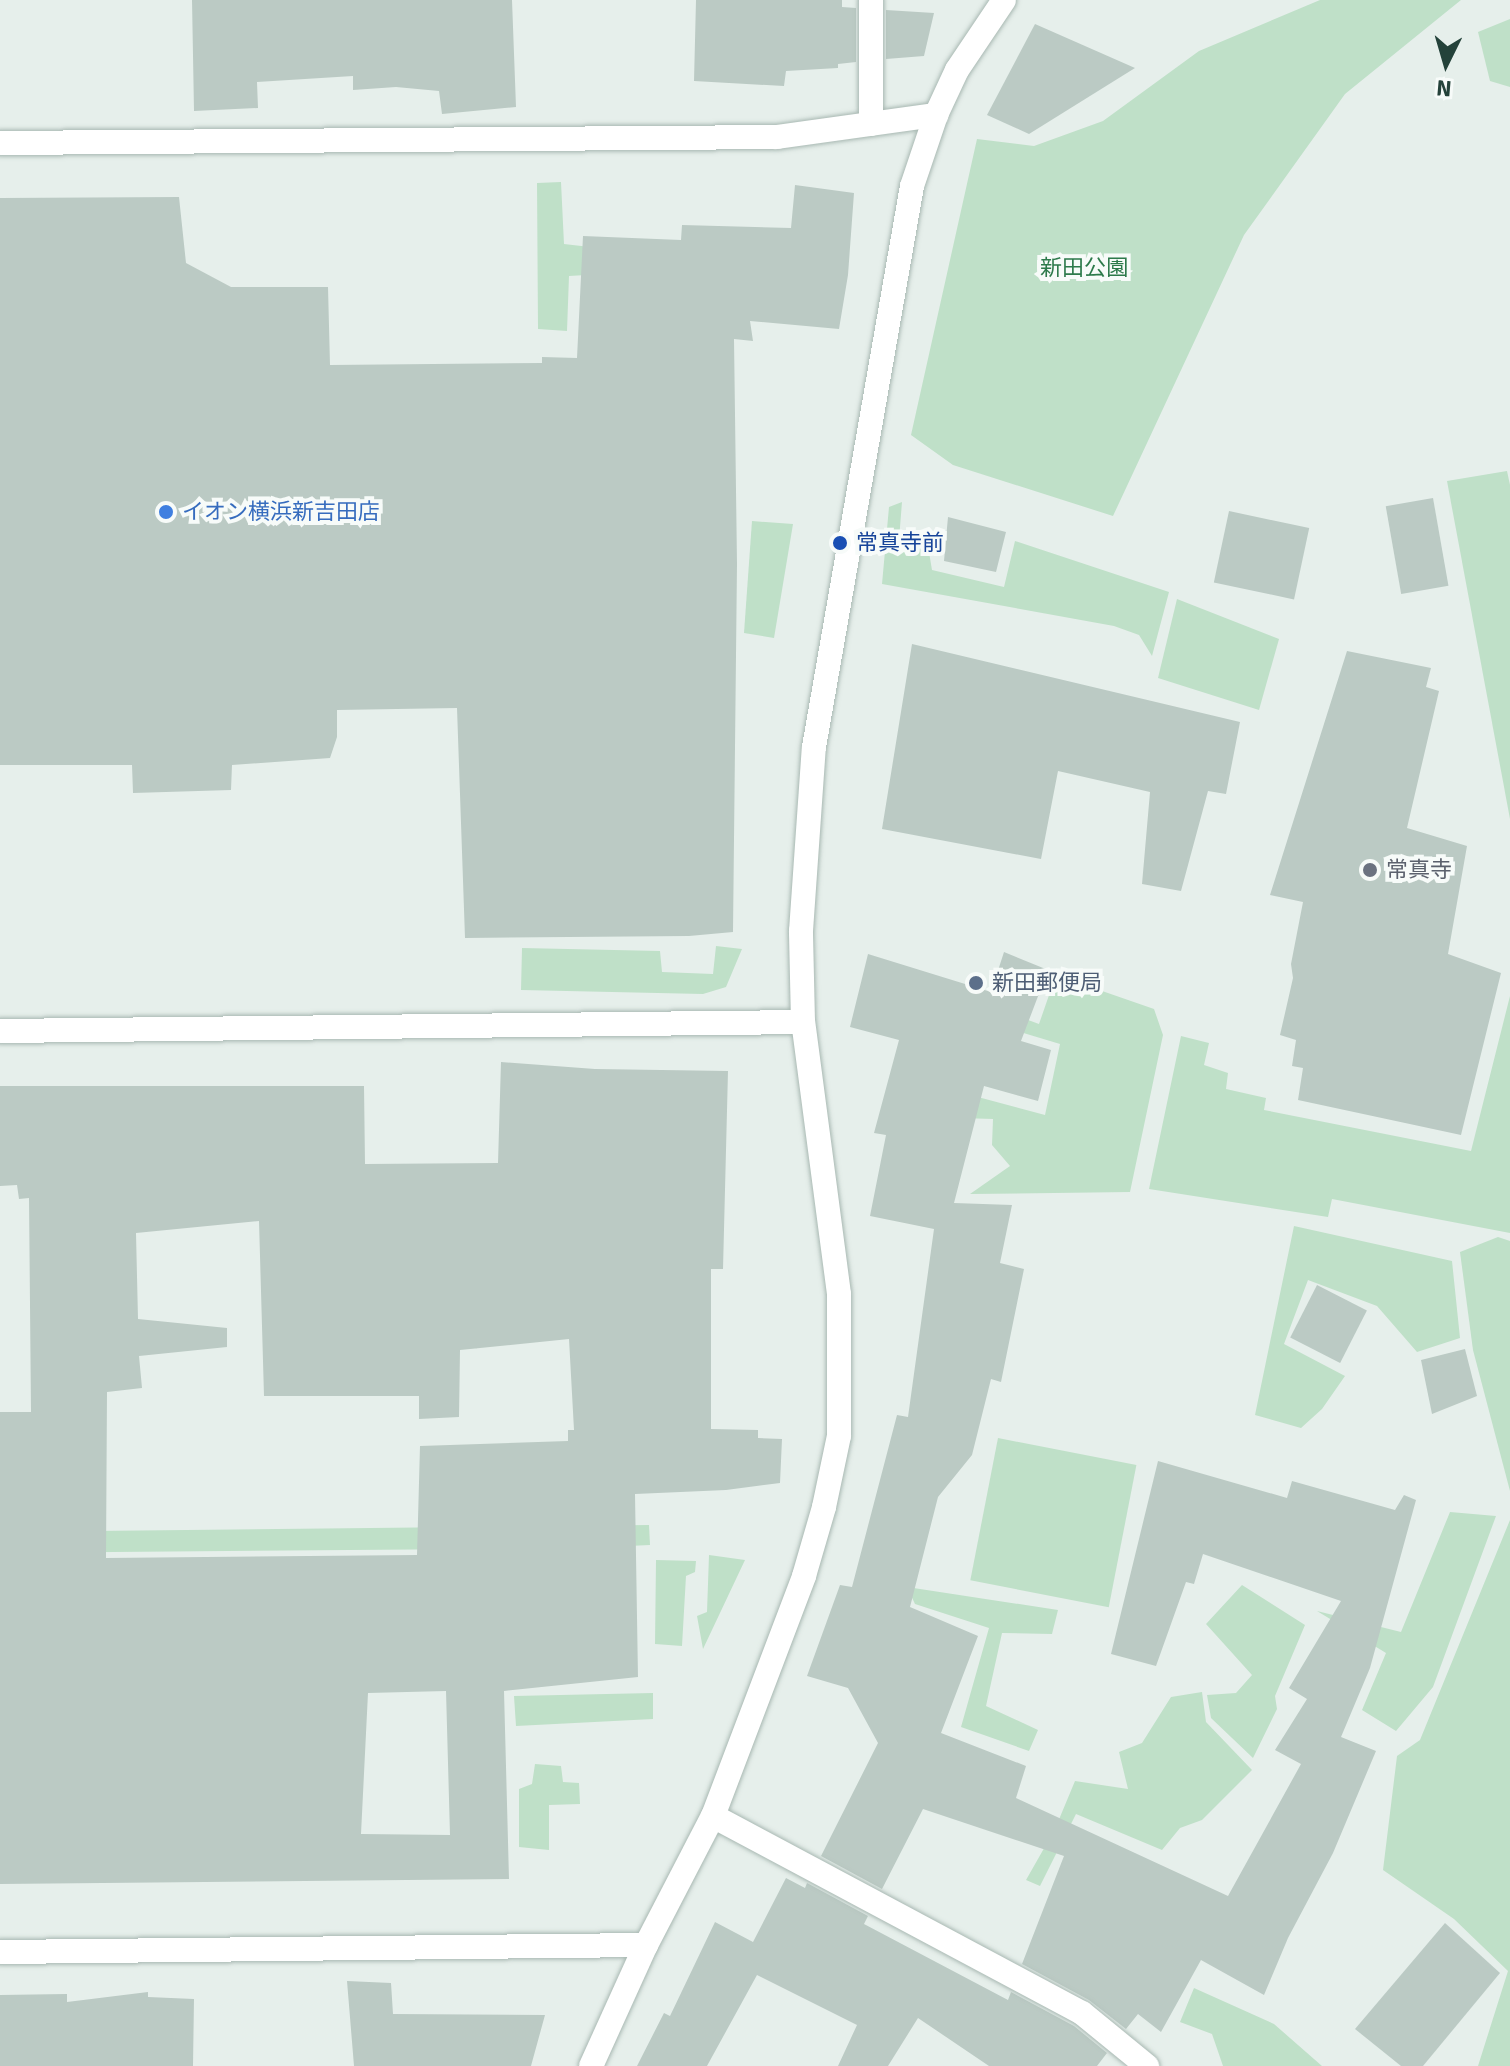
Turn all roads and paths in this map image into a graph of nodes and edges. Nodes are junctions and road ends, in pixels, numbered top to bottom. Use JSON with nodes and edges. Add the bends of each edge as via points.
{"nodes":[{"id":1,"x":871,"y":0,"type":"edge"},
{"id":2,"x":1004,"y":0,"type":"edge"},
{"id":3,"x":936,"y":115,"type":"junction"},
{"id":4,"x":871,"y":124,"type":"junction"},
{"id":5,"x":0,"y":143,"type":"edge"},
{"id":6,"x":803,"y":1022,"type":"junction"},
{"id":7,"x":0,"y":1031,"type":"edge"},
{"id":8,"x":713,"y":1816,"type":"junction"},
{"id":9,"x":646,"y":1945,"type":"junction"},
{"id":10,"x":0,"y":1952,"type":"edge"},
{"id":11,"x":591,"y":2066,"type":"edge"},
{"id":12,"x":1147,"y":2066,"type":"edge"}],
"edges":[{"from":1,"to":4,"type":"street"},
{"from":2,"to":3,"type":"street","via":[[957,70]]},
{"from":3,"to":4,"type":"street"},
{"from":3,"to":6,"type":"street","via":[[912,186],[814,747],[801,931]]},
{"from":4,"to":5,"type":"street","via":[[777,137]]},
{"from":6,"to":7,"type":"street"},
{"from":6,"to":8,"type":"street","via":[[839,1294],[839,1436],[804,1576]]},
{"from":8,"to":9,"type":"street"},
{"from":8,"to":12,"type":"street","via":[[1082,2013]]},
{"from":9,"to":10,"type":"street"},
{"from":9,"to":11,"type":"street"}]}
